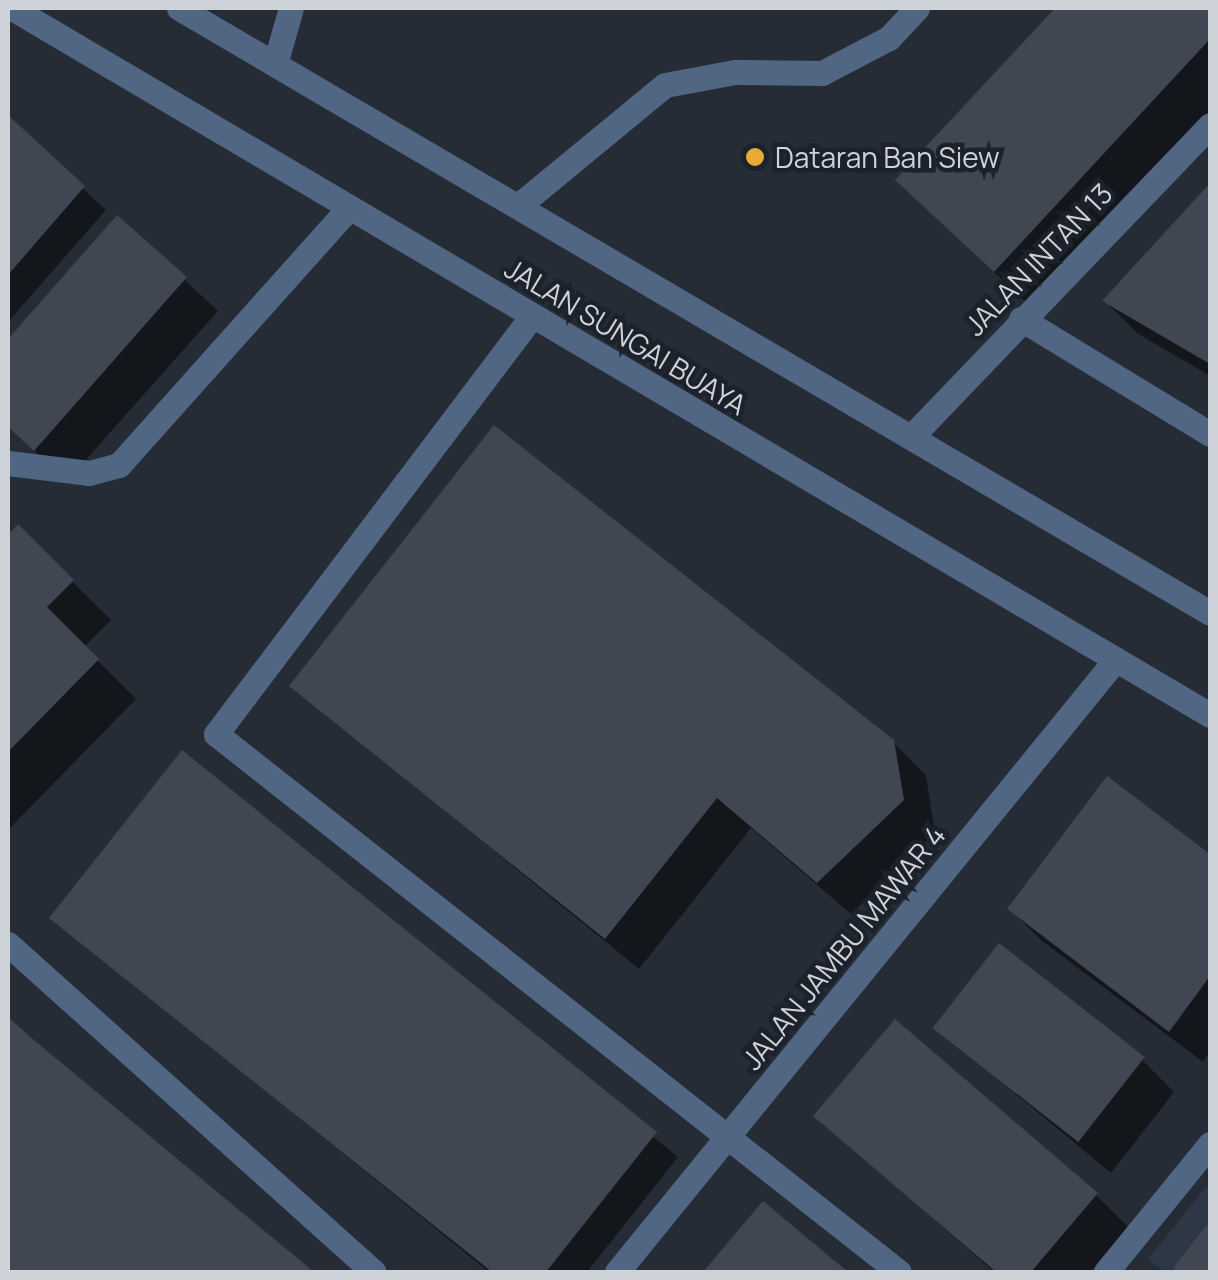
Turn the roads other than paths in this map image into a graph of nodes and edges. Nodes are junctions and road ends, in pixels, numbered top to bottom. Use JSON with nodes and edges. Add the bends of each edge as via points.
{"nodes":[{"id":1,"x":12,"y":8,"type":"edge"},
{"id":2,"x":180,"y":8,"type":"edge"},
{"id":3,"x":291,"y":8,"type":"edge"},
{"id":4,"x":917,"y":8,"type":"edge"},
{"id":5,"x":275,"y":64,"type":"junction"},
{"id":6,"x":1210,"y":124,"type":"edge"},
{"id":7,"x":518,"y":206,"type":"junction"},
{"id":8,"x":350,"y":207,"type":"junction"},
{"id":9,"x":532,"y":316,"type":"junction"},
{"id":10,"x":1021,"y":319,"type":"junction"},
{"id":11,"x":1210,"y":434,"type":"edge"},
{"id":12,"x":911,"y":437,"type":"junction"},
{"id":13,"x":8,"y":463,"type":"edge"},
{"id":14,"x":1210,"y":613,"type":"edge"},
{"id":15,"x":1116,"y":659,"type":"junction"},
{"id":16,"x":1210,"y":715,"type":"edge"},
{"id":17,"x":8,"y":944,"type":"edge"},
{"id":18,"x":727,"y":1137,"type":"junction"},
{"id":19,"x":1210,"y":1144,"type":"edge"},
{"id":20,"x":1119,"y":1268,"type":"edge"},
{"id":21,"x":373,"y":1272,"type":"edge"},
{"id":22,"x":617,"y":1272,"type":"edge"},
{"id":23,"x":899,"y":1272,"type":"edge"}],
"edges":[{"from":1,"to":8,"type":"street","name":"JALAN SUNGAI BUAYA"},
{"from":2,"to":5,"type":"street","name":"JALAN SUNGAI BUAYA"},
{"from":3,"to":5,"type":"street"},
{"from":4,"to":7,"type":"street","via":[[888,38],[822,73],[736,72],[665,85]]},
{"from":5,"to":7,"type":"street","name":"JALAN SUNGAI BUAYA"},
{"from":6,"to":10,"type":"street","name":"JALAN INTAN 13"},
{"from":7,"to":12,"type":"street","name":"JALAN SUNGAI BUAYA"},
{"from":8,"to":9,"type":"street","name":"JALAN SUNGAI BUAYA"},
{"from":8,"to":13,"type":"street","via":[[118,465],[89,473]]},
{"from":9,"to":15,"type":"street","name":"JALAN SUNGAI BUAYA"},
{"from":9,"to":18,"type":"street","via":[[216,734]]},
{"from":10,"to":11,"type":"street"},
{"from":10,"to":12,"type":"street","name":"JALAN INTAN 13"},
{"from":12,"to":14,"type":"street","name":"JALAN SUNGAI BUAYA"},
{"from":15,"to":16,"type":"street","name":"JALAN SUNGAI BUAYA"},
{"from":15,"to":18,"type":"street","name":"JALAN JAMBU MAWAR 4"},
{"from":17,"to":21,"type":"street"},
{"from":18,"to":22,"type":"street","name":"JALAN JAMBU MAWAR 4"},
{"from":18,"to":23,"type":"street"},
{"from":19,"to":20,"type":"street"}]}
